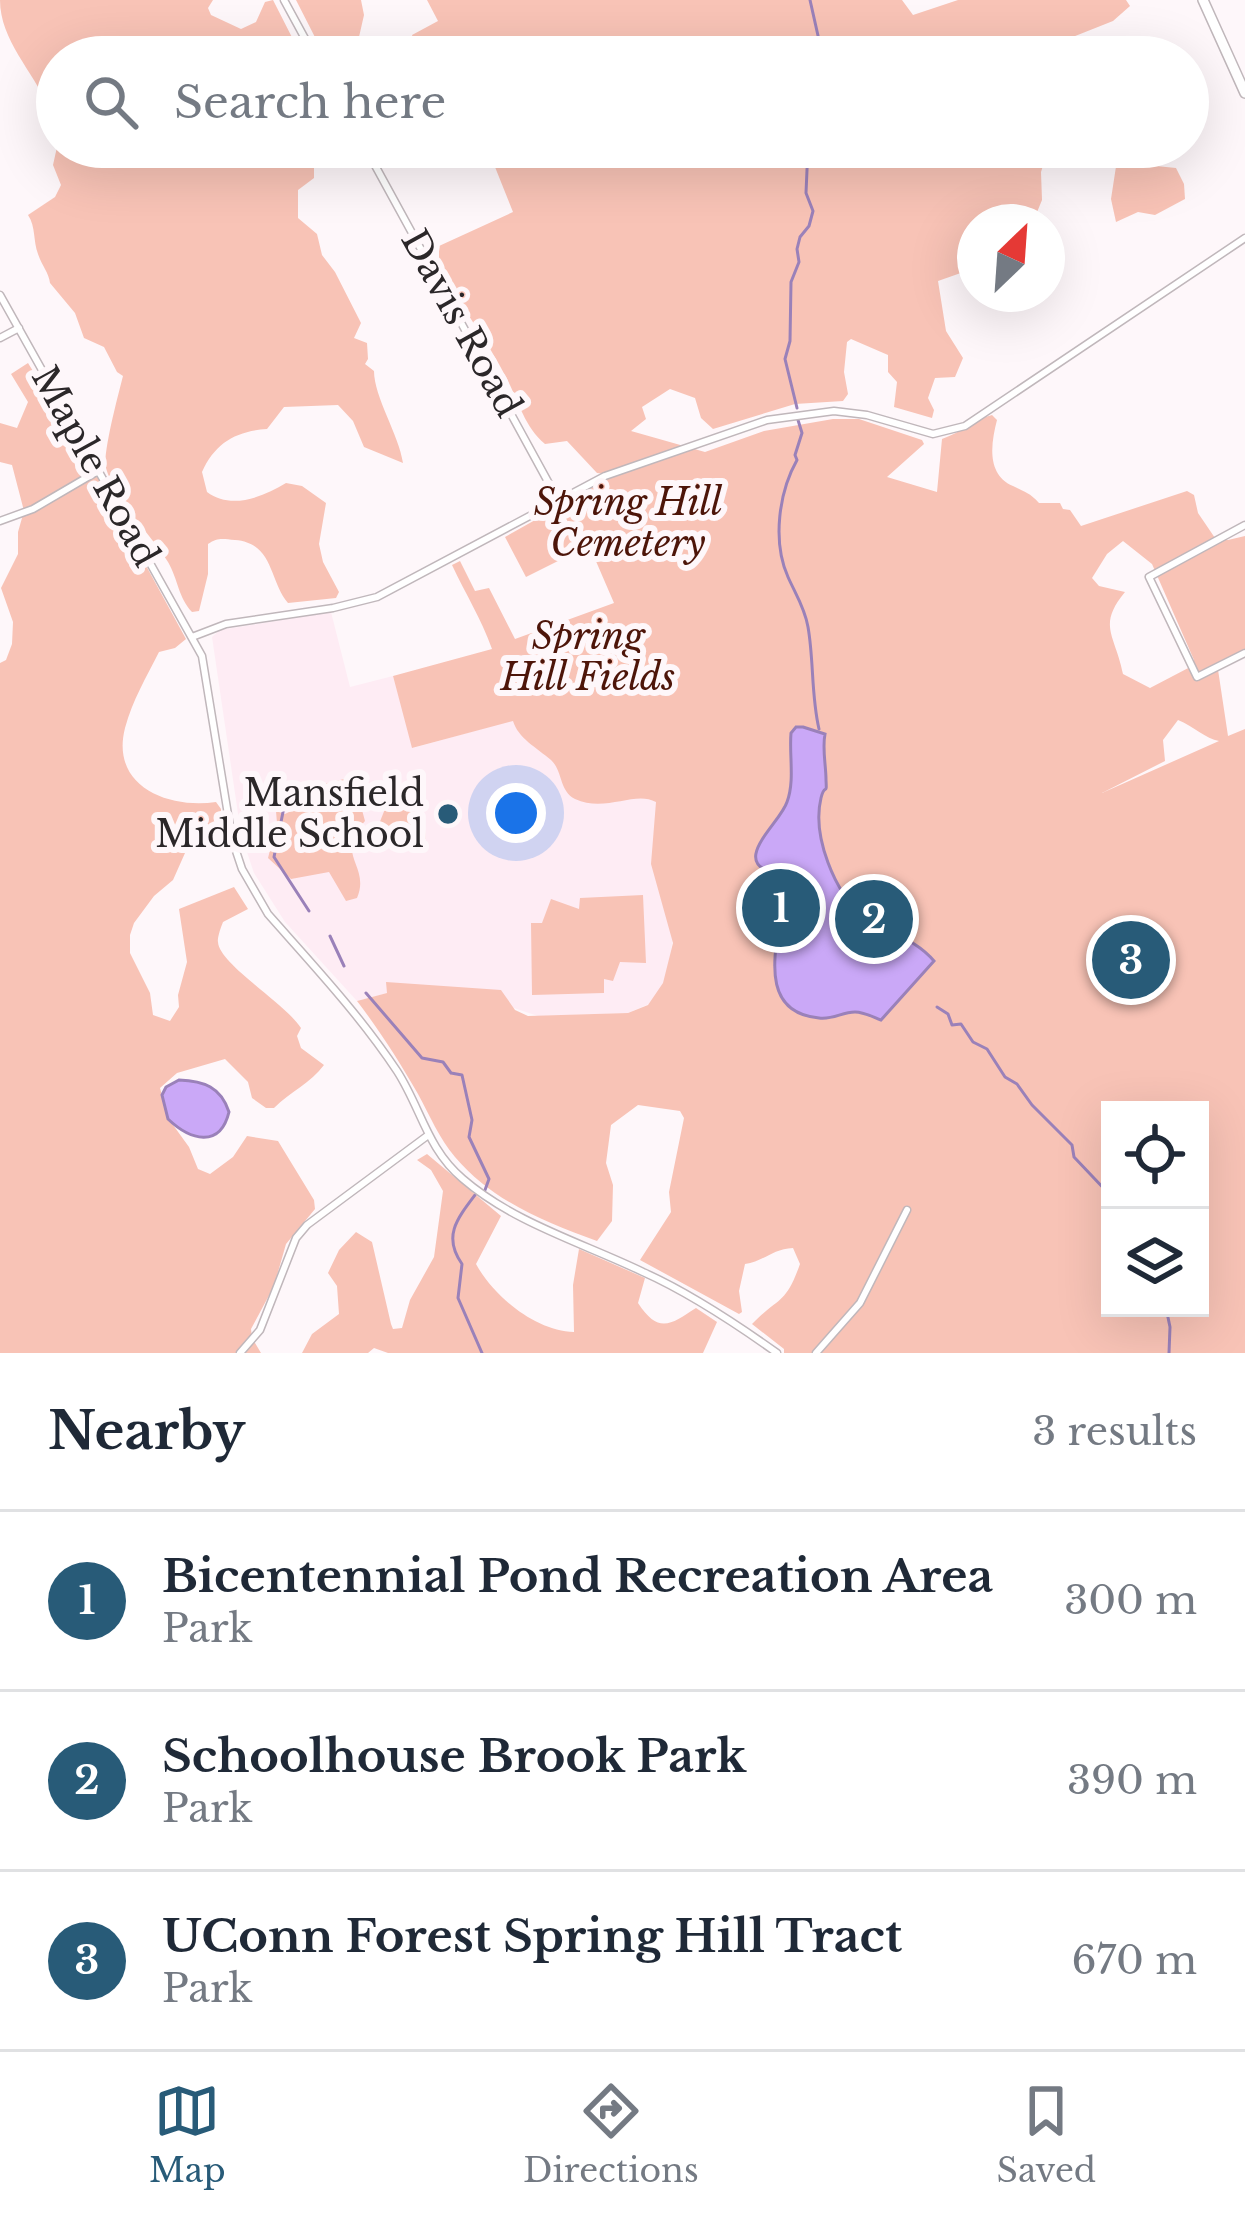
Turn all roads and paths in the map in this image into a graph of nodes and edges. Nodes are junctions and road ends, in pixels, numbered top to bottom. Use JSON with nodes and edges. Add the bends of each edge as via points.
{"nodes":[{"id":1,"x":284,"y":0,"type":"edge"},
{"id":2,"x":1203,"y":0,"type":"edge"},
{"id":3,"x":304,"y":36,"type":"edge"},
{"id":4,"x":1245,"y":93,"type":"edge"},
{"id":5,"x":377,"y":168,"type":"edge"},
{"id":6,"x":1245,"y":238,"type":"edge"},
{"id":7,"x":0,"y":295,"type":"edge"},
{"id":8,"x":19,"y":328,"type":"junction"},
{"id":9,"x":0,"y":338,"type":"edge"},
{"id":10,"x":98,"y":471,"type":"junction"},
{"id":11,"x":559,"y":500,"type":"junction"},
{"id":12,"x":0,"y":521,"type":"edge"},
{"id":13,"x":1245,"y":524,"type":"edge"},
{"id":14,"x":192,"y":637,"type":"junction"},
{"id":15,"x":1245,"y":653,"type":"edge"},
{"id":16,"x":427,"y":1136,"type":"junction"},
{"id":17,"x":907,"y":1210,"type":"dead end"},
{"id":18,"x":240,"y":1353,"type":"edge"},
{"id":19,"x":777,"y":1353,"type":"edge"},
{"id":20,"x":816,"y":1353,"type":"edge"}],
"edges":[{"from":1,"to":3,"type":"street"},
{"from":2,"to":4,"type":"main road"},
{"from":5,"to":11,"type":"street","name":"Davis Road"},
{"from":6,"to":11,"type":"street","via":[[965,426],[933,434],[834,411],[767,420]]},
{"from":7,"to":8,"type":"street","name":"Maple Road"},
{"from":8,"to":9,"type":"street"},
{"from":8,"to":10,"type":"street","name":"Maple Road"},
{"from":10,"to":12,"type":"street"},
{"from":10,"to":14,"type":"street","name":"Maple Road"},
{"from":11,"to":14,"type":"street","via":[[377,597]]},
{"from":13,"to":15,"type":"street","via":[[1149,577],[1197,677]]},
{"from":14,"to":16,"type":"street","name":"Maple Road","via":[[242,869],[268,914],[377,1042]]},
{"from":16,"to":18,"type":"street","via":[[307,1225],[286,1257],[260,1330]]},
{"from":16,"to":19,"type":"street","name":"Maple Road","via":[[483,1195],[650,1275]]},
{"from":17,"to":20,"type":"street","via":[[860,1303]]}]}
